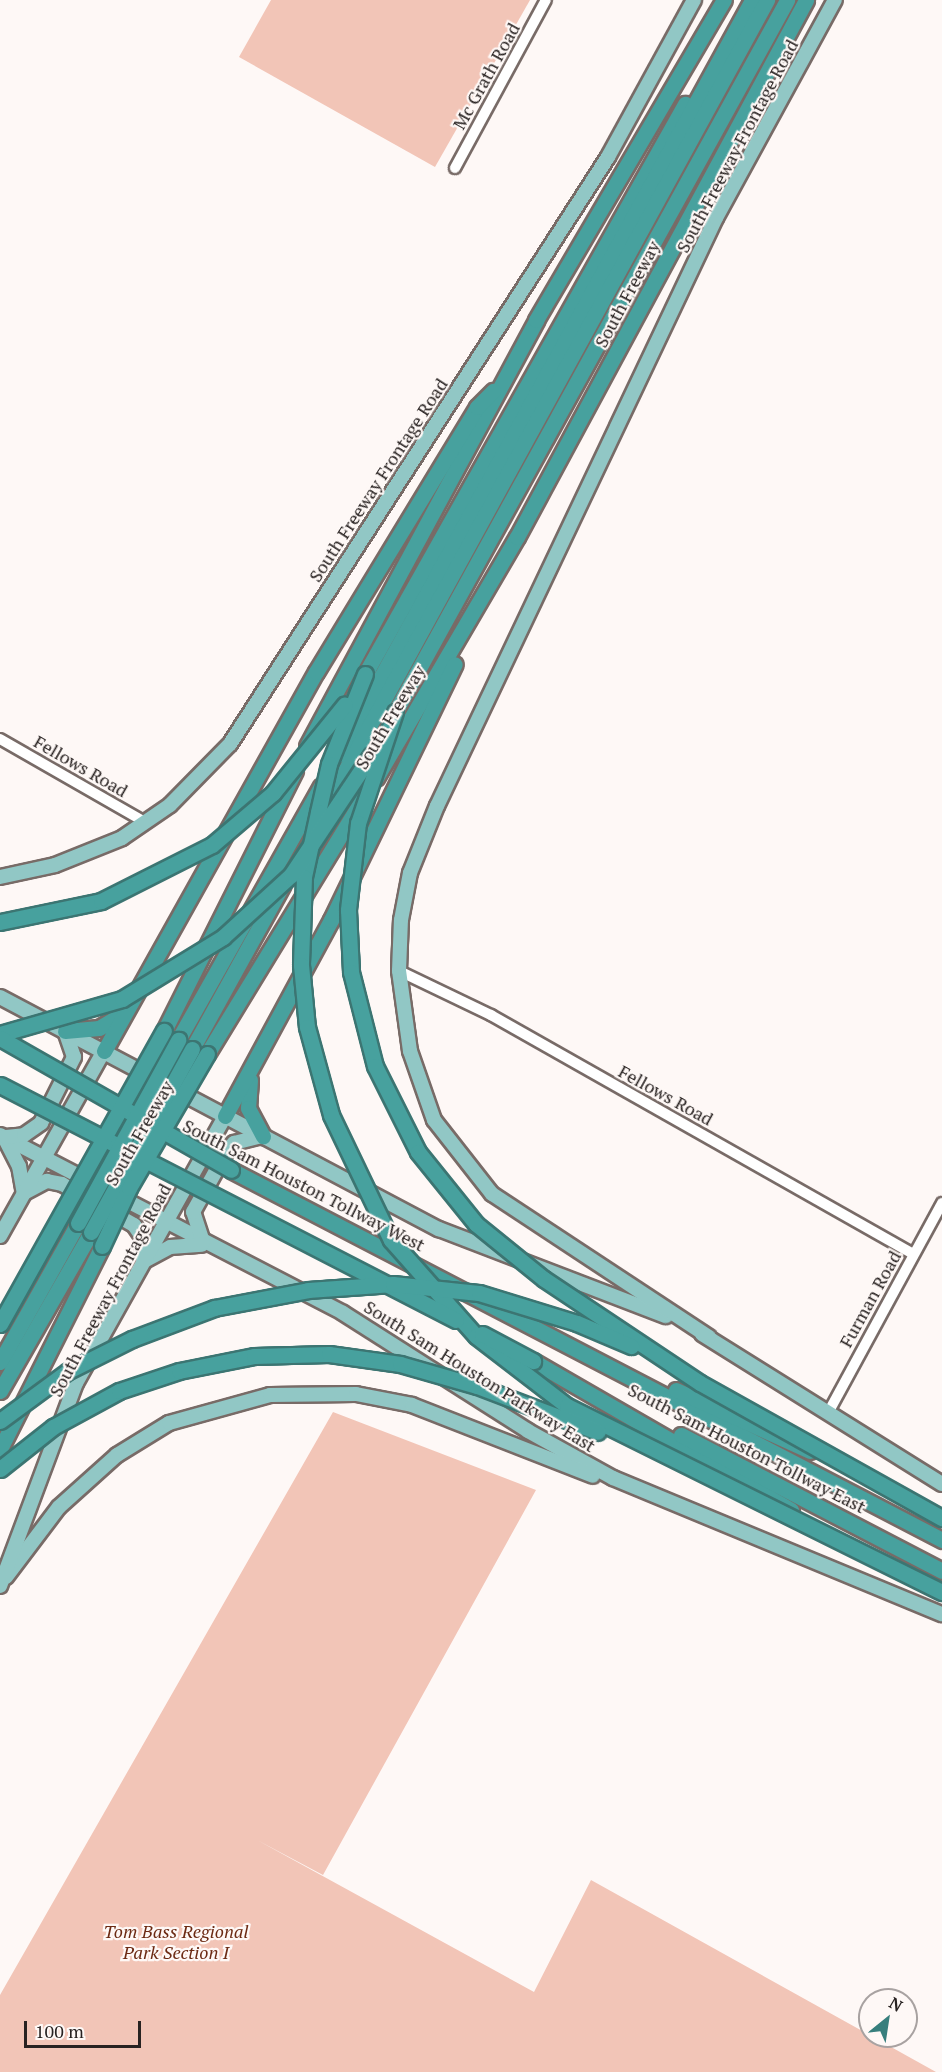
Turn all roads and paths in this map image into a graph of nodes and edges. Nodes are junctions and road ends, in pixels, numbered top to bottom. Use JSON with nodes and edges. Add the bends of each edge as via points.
{"nodes":[{"id":1,"x":546,"y":0,"type":"edge"},
{"id":2,"x":694,"y":0,"type":"edge"},
{"id":3,"x":724,"y":0,"type":"edge"},
{"id":4,"x":752,"y":0,"type":"edge"},
{"id":5,"x":767,"y":0,"type":"edge"},
{"id":6,"x":776,"y":0,"type":"edge"},
{"id":7,"x":787,"y":0,"type":"edge"},
{"id":8,"x":806,"y":0,"type":"edge"},
{"id":9,"x":835,"y":0,"type":"edge"},
{"id":10,"x":455,"y":168,"type":"dead end"},
{"id":11,"x":646,"y":250,"type":"junction"},
{"id":12,"x":508,"y":376,"type":"junction"},
{"id":13,"x":517,"y":537,"type":"junction"},
{"id":14,"x":365,"y":674,"type":"junction"},
{"id":15,"x":395,"y":712,"type":"junction"},
{"id":16,"x":0,"y":739,"type":"edge"},
{"id":17,"x":145,"y":822,"type":"junction"},
{"id":18,"x":0,"y":877,"type":"edge"},
{"id":19,"x":0,"y":922,"type":"edge"},
{"id":20,"x":399,"y":971,"type":"junction"},
{"id":21,"x":0,"y":997,"type":"edge"},
{"id":22,"x":125,"y":1012,"type":"junction"},
{"id":23,"x":65,"y":1031,"type":"junction"},
{"id":24,"x":0,"y":1036,"type":"edge"},
{"id":25,"x":0,"y":1050,"type":"edge"},
{"id":26,"x":199,"y":1051,"type":"junction"},
{"id":27,"x":104,"y":1052,"type":"junction"},
{"id":28,"x":253,"y":1064,"type":"junction"},
{"id":29,"x":0,"y":1085,"type":"edge"},
{"id":30,"x":225,"y":1116,"type":"junction"},
{"id":31,"x":2,"y":1136,"type":"edge"},
{"id":32,"x":263,"y":1136,"type":"junction"},
{"id":33,"x":45,"y":1158,"type":"junction"},
{"id":34,"x":231,"y":1170,"type":"junction"},
{"id":35,"x":24,"y":1193,"type":"junction"},
{"id":36,"x":942,"y":1203,"type":"edge"},
{"id":37,"x":165,"y":1223,"type":"junction"},
{"id":38,"x":85,"y":1228,"type":"junction"},
{"id":39,"x":0,"y":1236,"type":"edge"},
{"id":40,"x":204,"y":1245,"type":"junction"},
{"id":41,"x":913,"y":1254,"type":"junction"},
{"id":42,"x":143,"y":1262,"type":"junction"},
{"id":43,"x":0,"y":1324,"type":"edge"},
{"id":44,"x":709,"y":1337,"type":"junction"},
{"id":45,"x":560,"y":1339,"type":"junction"},
{"id":46,"x":661,"y":1359,"type":"junction"},
{"id":47,"x":534,"y":1361,"type":"junction"},
{"id":48,"x":0,"y":1362,"type":"edge"},
{"id":49,"x":0,"y":1391,"type":"edge"},
{"id":50,"x":828,"y":1413,"type":"junction"},
{"id":51,"x":0,"y":1421,"type":"edge"},
{"id":52,"x":0,"y":1449,"type":"edge"},
{"id":53,"x":679,"y":1463,"type":"junction"},
{"id":54,"x":0,"y":1469,"type":"edge"},
{"id":55,"x":613,"y":1479,"type":"junction"},
{"id":56,"x":942,"y":1484,"type":"edge"},
{"id":57,"x":942,"y":1517,"type":"edge"},
{"id":58,"x":942,"y":1540,"type":"edge"},
{"id":59,"x":942,"y":1570,"type":"edge"},
{"id":60,"x":3,"y":1582,"type":"edge"},
{"id":61,"x":942,"y":1594,"type":"edge"},
{"id":62,"x":942,"y":1614,"type":"edge"}],
"edges":[{"from":1,"to":10,"type":"street","name":"Mc Grath Road"},
{"from":2,"to":17,"type":"main road","name":"South Freeway Frontage Road","via":[[608,157],[241,728],[198,781]]},
{"from":3,"to":12,"type":"highway","name":"South Freeway"},
{"from":4,"to":14,"type":"highway","via":[[631,194]]},
{"from":4,"to":38,"type":"highway","bridge":true,"via":[[178,1040]]},
{"from":5,"to":26,"type":"highway"},
{"from":6,"to":11,"type":"highway"},
{"from":7,"to":11,"type":"highway"},
{"from":8,"to":13,"type":"highway","name":"South Freeway"},
{"from":9,"to":20,"type":"main road","name":"South Freeway Frontage Road","via":[[716,218],[426,831],[405,897]]},
{"from":11,"to":15,"type":"highway"},
{"from":12,"to":22,"type":"highway","via":[[477,407],[316,672]]},
{"from":12,"to":43,"type":"highway","name":"South Freeway","bridge":true,"via":[[414,541],[164,1031]]},
{"from":13,"to":26,"type":"highway","name":"South Freeway","via":[[412,720]]},
{"from":13,"to":28,"type":"highway","via":[[332,920]]},
{"from":14,"to":19,"type":"highway","bridge":true,"via":[[309,753],[212,845],[100,901]]},
{"from":14,"to":53,"type":"highway","bridge":true,"via":[[329,764],[304,877],[307,1027],[331,1115],[391,1240],[476,1336],[567,1406]]},
{"from":15,"to":24,"type":"highway","bridge":true,"via":[[310,851],[246,919],[182,967],[122,999]]},
{"from":15,"to":46,"type":"highway","bridge":true,"via":[[358,823],[348,910],[351,972],[375,1066],[418,1152],[476,1224]]},
{"from":16,"to":17,"type":"street","name":"Fellows Road"},
{"from":17,"to":18,"type":"main road","name":"South Freeway Frontage Road","via":[[122,838],[55,865]]},
{"from":20,"to":41,"type":"street","name":"Fellows Road","via":[[491,1015]]},
{"from":20,"to":44,"type":"main road","name":"South Freeway Frontage Road","via":[[410,1051],[435,1120],[492,1194]]},
{"from":21,"to":23,"type":"main road"},
{"from":22,"to":23,"type":"highway","via":[[99,1028]]},
{"from":22,"to":27,"type":"highway"},
{"from":23,"to":27,"type":"main road"},
{"from":23,"to":31,"type":"main road","via":[[74,1057],[41,1124],[24,1135]]},
{"from":24,"to":34,"type":"highway","bridge":true},
{"from":25,"to":34,"type":"highway","name":"South Sam Houston Tollway West","bridge":true},
{"from":26,"to":38,"type":"highway","bridge":true},
{"from":26,"to":52,"type":"highway","name":"South Freeway","bridge":true},
{"from":27,"to":30,"type":"main road"},
{"from":27,"to":33,"type":"main road"},
{"from":28,"to":30,"type":"highway"},
{"from":28,"to":32,"type":"highway","via":[[247,1097]]},
{"from":29,"to":47,"type":"highway","bridge":true},
{"from":30,"to":32,"type":"main road"},
{"from":30,"to":37,"type":"main road","name":"South Freeway Frontage Road"},
{"from":31,"to":33,"type":"main road","name":"South Sam Houston Parkway East"},
{"from":31,"to":35,"type":"main road","via":[[19,1166]]},
{"from":32,"to":40,"type":"main road","via":[[234,1143],[193,1212]]},
{"from":32,"to":44,"type":"main road","via":[[440,1229],[651,1309]]},
{"from":33,"to":35,"type":"main road"},
{"from":33,"to":37,"type":"main road","name":"South Sam Houston Parkway East"},
{"from":34,"to":45,"type":"highway","name":"South Sam Houston Tollway West","bridge":true},
{"from":35,"to":39,"type":"main road"},
{"from":35,"to":42,"type":"main road","via":[[47,1181],[62,1184],[134,1225],[142,1237]]},
{"from":36,"to":41,"type":"street","name":"Furman Road"},
{"from":37,"to":40,"type":"main road","name":"South Sam Houston Parkway East"},
{"from":37,"to":42,"type":"main road","name":"South Freeway Frontage Road"},
{"from":38,"to":48,"type":"highway"},
{"from":38,"to":49,"type":"highway"},
{"from":40,"to":42,"type":"main road","via":[[170,1247]]},
{"from":40,"to":55,"type":"main road","name":"South Sam Houston Parkway East","via":[[343,1313]]},
{"from":41,"to":50,"type":"street","name":"Furman Road"},
{"from":42,"to":60,"type":"main road","name":"South Freeway Frontage Road","via":[[76,1383]]},
{"from":44,"to":50,"type":"main road"},
{"from":45,"to":57,"type":"highway","via":[[738,1417]]},
{"from":45,"to":58,"type":"highway","name":"South Sam Houston Tollway East"},
{"from":46,"to":51,"type":"highway","bridge":true,"via":[[577,1323],[479,1293],[393,1284],[308,1290],[214,1308],[132,1339],[68,1371]]},
{"from":46,"to":57,"type":"highway","bridge":true},
{"from":47,"to":59,"type":"highway","name":"South Sam Houston Tollway East"},
{"from":47,"to":61,"type":"highway"},
{"from":50,"to":56,"type":"main road"},
{"from":53,"to":54,"type":"highway","bridge":true,"via":[[477,1386],[400,1364],[320,1354],[215,1363],[119,1391],[53,1427]]},
{"from":53,"to":61,"type":"highway","bridge":true,"via":[[770,1503]]},
{"from":55,"to":60,"type":"main road","via":[[412,1405],[356,1394],[270,1395],[169,1423],[117,1455],[59,1506]]},
{"from":55,"to":62,"type":"main road","name":"South Sam Houston Parkway East"}]}
